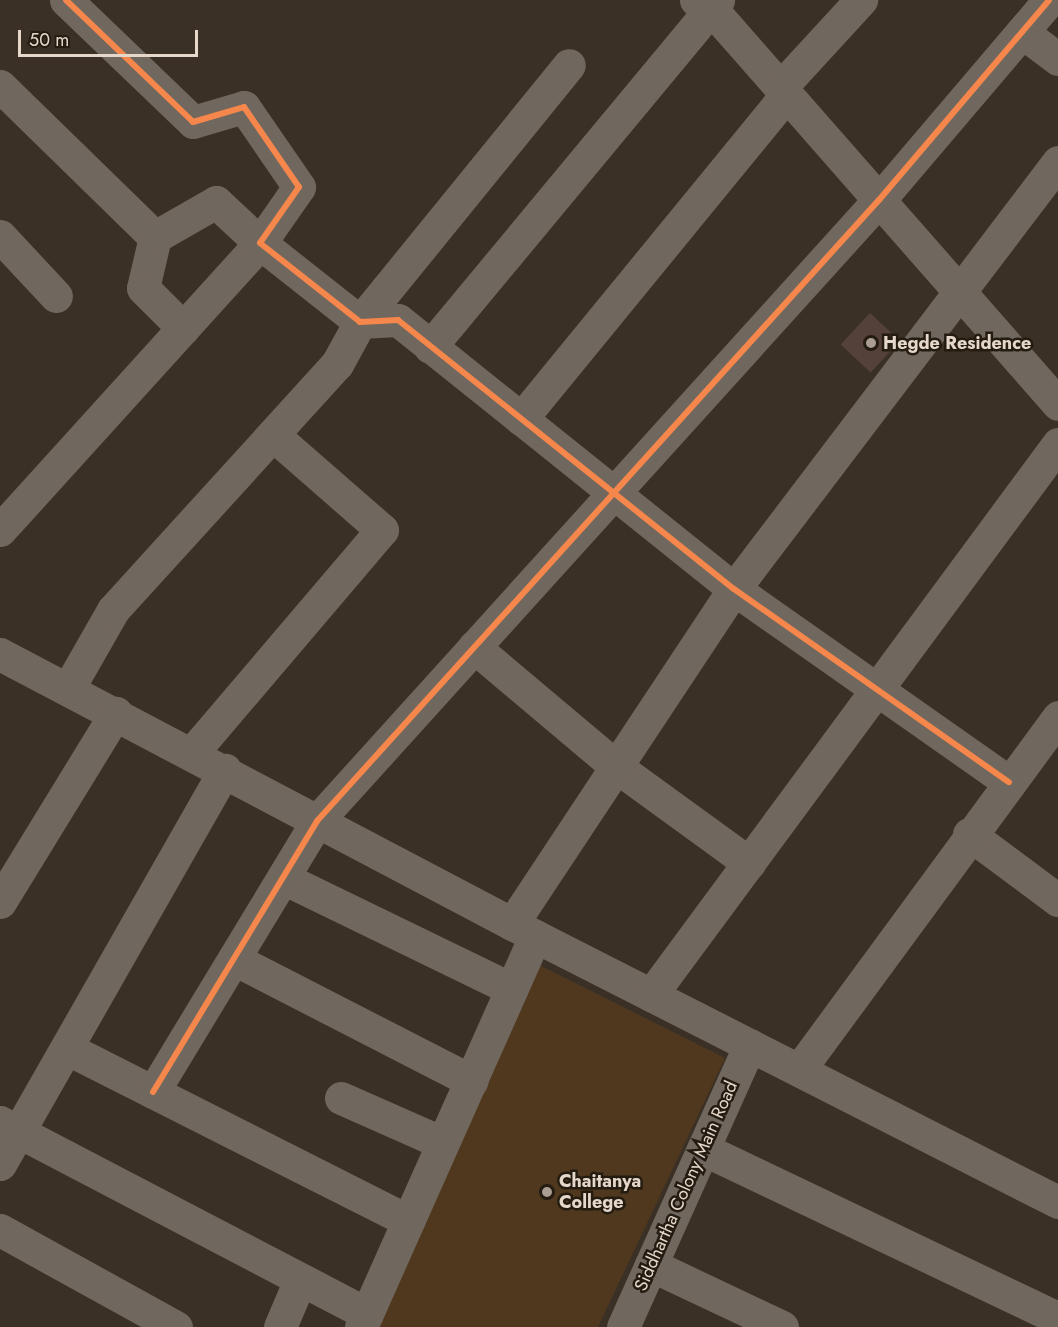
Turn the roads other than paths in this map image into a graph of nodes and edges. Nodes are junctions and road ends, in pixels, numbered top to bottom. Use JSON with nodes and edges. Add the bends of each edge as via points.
{"nodes":[{"id":1,"x":66,"y":0,"type":"edge"},
{"id":2,"x":861,"y":0,"type":"edge"},
{"id":3,"x":1049,"y":0,"type":"edge"},
{"id":4,"x":708,"y":3,"type":"edge"},
{"id":5,"x":1022,"y":32,"type":"junction"},
{"id":6,"x":1058,"y":59,"type":"edge"},
{"id":7,"x":569,"y":65,"type":"dead end"},
{"id":8,"x":0,"y":86,"type":"edge"},
{"id":9,"x":783,"y":91,"type":"junction"},
{"id":10,"x":1058,"y":162,"type":"edge"},
{"id":11,"x":879,"y":200,"type":"junction"},
{"id":12,"x":0,"y":236,"type":"edge"},
{"id":13,"x":155,"y":237,"type":"junction"},
{"id":14,"x":260,"y":243,"type":"junction"},
{"id":15,"x":961,"y":294,"type":"junction"},
{"id":16,"x":56,"y":296,"type":"dead end"},
{"id":17,"x":360,"y":322,"type":"junction"},
{"id":18,"x":183,"y":328,"type":"junction"},
{"id":19,"x":430,"y":347,"type":"junction"},
{"id":20,"x":1058,"y":404,"type":"edge"},
{"id":21,"x":520,"y":419,"type":"junction"},
{"id":22,"x":273,"y":435,"type":"junction"},
{"id":23,"x":1058,"y":444,"type":"edge"},
{"id":24,"x":612,"y":493,"type":"junction"},
{"id":25,"x":0,"y":530,"type":"edge"},
{"id":26,"x":734,"y":589,"type":"junction"},
{"id":27,"x":474,"y":647,"type":"junction"},
{"id":28,"x":0,"y":654,"type":"edge"},
{"id":29,"x":68,"y":689,"type":"junction"},
{"id":30,"x":872,"y":691,"type":"junction"},
{"id":31,"x":116,"y":713,"type":"junction"},
{"id":32,"x":1058,"y":717,"type":"edge"},
{"id":33,"x":192,"y":753,"type":"junction"},
{"id":34,"x":614,"y":765,"type":"junction"},
{"id":35,"x":225,"y":770,"type":"junction"},
{"id":36,"x":1009,"y":782,"type":"junction"},
{"id":37,"x":317,"y":821,"type":"junction"},
{"id":38,"x":969,"y":834,"type":"junction"},
{"id":39,"x":749,"y":863,"type":"junction"},
{"id":40,"x":283,"y":878,"type":"junction"},
{"id":41,"x":1058,"y":900,"type":"edge"},
{"id":42,"x":0,"y":902,"type":"edge"},
{"id":43,"x":524,"y":930,"type":"junction"},
{"id":44,"x":234,"y":959,"type":"junction"},
{"id":45,"x":512,"y":989,"type":"junction"},
{"id":46,"x":651,"y":995,"type":"junction"},
{"id":47,"x":750,"y":1045,"type":"junction"},
{"id":48,"x":70,"y":1050,"type":"junction"},
{"id":49,"x":800,"y":1070,"type":"junction"},
{"id":50,"x":471,"y":1081,"type":"junction"},
{"id":51,"x":153,"y":1092,"type":"junction"},
{"id":52,"x":341,"y":1098,"type":"dead end"},
{"id":53,"x":9,"y":1127,"type":"edge"},
{"id":54,"x":443,"y":1143,"type":"junction"},
{"id":55,"x":703,"y":1149,"type":"junction"},
{"id":56,"x":0,"y":1164,"type":"edge"},
{"id":57,"x":1058,"y":1202,"type":"edge"},
{"id":58,"x":408,"y":1221,"type":"junction"},
{"id":59,"x":0,"y":1230,"type":"edge"},
{"id":60,"x":651,"y":1265,"type":"junction"},
{"id":61,"x":300,"y":1280,"type":"junction"},
{"id":62,"x":1058,"y":1318,"type":"edge"},
{"id":63,"x":364,"y":1320,"type":"edge"},
{"id":64,"x":176,"y":1327,"type":"edge"},
{"id":65,"x":280,"y":1327,"type":"edge"},
{"id":66,"x":623,"y":1327,"type":"edge"},
{"id":67,"x":782,"y":1327,"type":"edge"}],
"edges":[{"from":1,"to":14,"type":"street","via":[[193,122],[244,107],[299,187]]},
{"from":2,"to":9,"type":"street"},
{"from":3,"to":5,"type":"street"},
{"from":4,"to":9,"type":"street"},
{"from":4,"to":19,"type":"street"},
{"from":5,"to":6,"type":"street"},
{"from":5,"to":11,"type":"street"},
{"from":7,"to":17,"type":"street"},
{"from":8,"to":13,"type":"street"},
{"from":9,"to":11,"type":"street"},
{"from":9,"to":21,"type":"street"},
{"from":10,"to":15,"type":"street"},
{"from":11,"to":15,"type":"street"},
{"from":11,"to":24,"type":"street"},
{"from":12,"to":16,"type":"street"},
{"from":13,"to":14,"type":"street","via":[[216,202]]},
{"from":13,"to":18,"type":"street","via":[[143,288]]},
{"from":14,"to":17,"type":"street"},
{"from":14,"to":18,"type":"street"},
{"from":15,"to":20,"type":"street"},
{"from":15,"to":26,"type":"street"},
{"from":17,"to":19,"type":"street","via":[[398,320]]},
{"from":17,"to":22,"type":"street","via":[[338,364]]},
{"from":18,"to":25,"type":"street"},
{"from":19,"to":21,"type":"street"},
{"from":21,"to":24,"type":"street"},
{"from":22,"to":29,"type":"street","via":[[113,610]]},
{"from":22,"to":33,"type":"street","via":[[382,530]]},
{"from":23,"to":30,"type":"street"},
{"from":24,"to":26,"type":"street"},
{"from":24,"to":27,"type":"street"},
{"from":26,"to":30,"type":"street"},
{"from":26,"to":34,"type":"street"},
{"from":27,"to":34,"type":"street"},
{"from":27,"to":37,"type":"street"},
{"from":28,"to":29,"type":"street"},
{"from":29,"to":31,"type":"street"},
{"from":30,"to":36,"type":"street"},
{"from":30,"to":39,"type":"street"},
{"from":31,"to":33,"type":"street"},
{"from":31,"to":42,"type":"street"},
{"from":32,"to":36,"type":"street"},
{"from":33,"to":35,"type":"street"},
{"from":34,"to":39,"type":"street"},
{"from":34,"to":43,"type":"street"},
{"from":35,"to":37,"type":"street"},
{"from":35,"to":48,"type":"street"},
{"from":36,"to":38,"type":"street"},
{"from":37,"to":40,"type":"street"},
{"from":37,"to":43,"type":"street"},
{"from":38,"to":41,"type":"street"},
{"from":38,"to":49,"type":"street"},
{"from":39,"to":46,"type":"street"},
{"from":40,"to":44,"type":"street"},
{"from":40,"to":45,"type":"street"},
{"from":43,"to":45,"type":"street"},
{"from":43,"to":46,"type":"street"},
{"from":44,"to":50,"type":"street"},
{"from":44,"to":51,"type":"street"},
{"from":45,"to":50,"type":"street"},
{"from":46,"to":47,"type":"street"},
{"from":47,"to":49,"type":"street"},
{"from":47,"to":55,"type":"street","name":"Siddhartha Colony Main Road"},
{"from":48,"to":51,"type":"street"},
{"from":48,"to":53,"type":"street"},
{"from":49,"to":57,"type":"street"},
{"from":50,"to":54,"type":"street"},
{"from":51,"to":58,"type":"street"},
{"from":52,"to":54,"type":"street"},
{"from":53,"to":56,"type":"street"},
{"from":53,"to":61,"type":"street"},
{"from":54,"to":58,"type":"street"},
{"from":55,"to":60,"type":"street","name":"Siddhartha Colony Main Road"},
{"from":55,"to":62,"type":"street"},
{"from":58,"to":63,"type":"street"},
{"from":59,"to":64,"type":"street"},
{"from":60,"to":66,"type":"street","name":"Siddhartha Colony Main Road"},
{"from":60,"to":67,"type":"street"},
{"from":61,"to":63,"type":"street"},
{"from":61,"to":65,"type":"street"}]}
